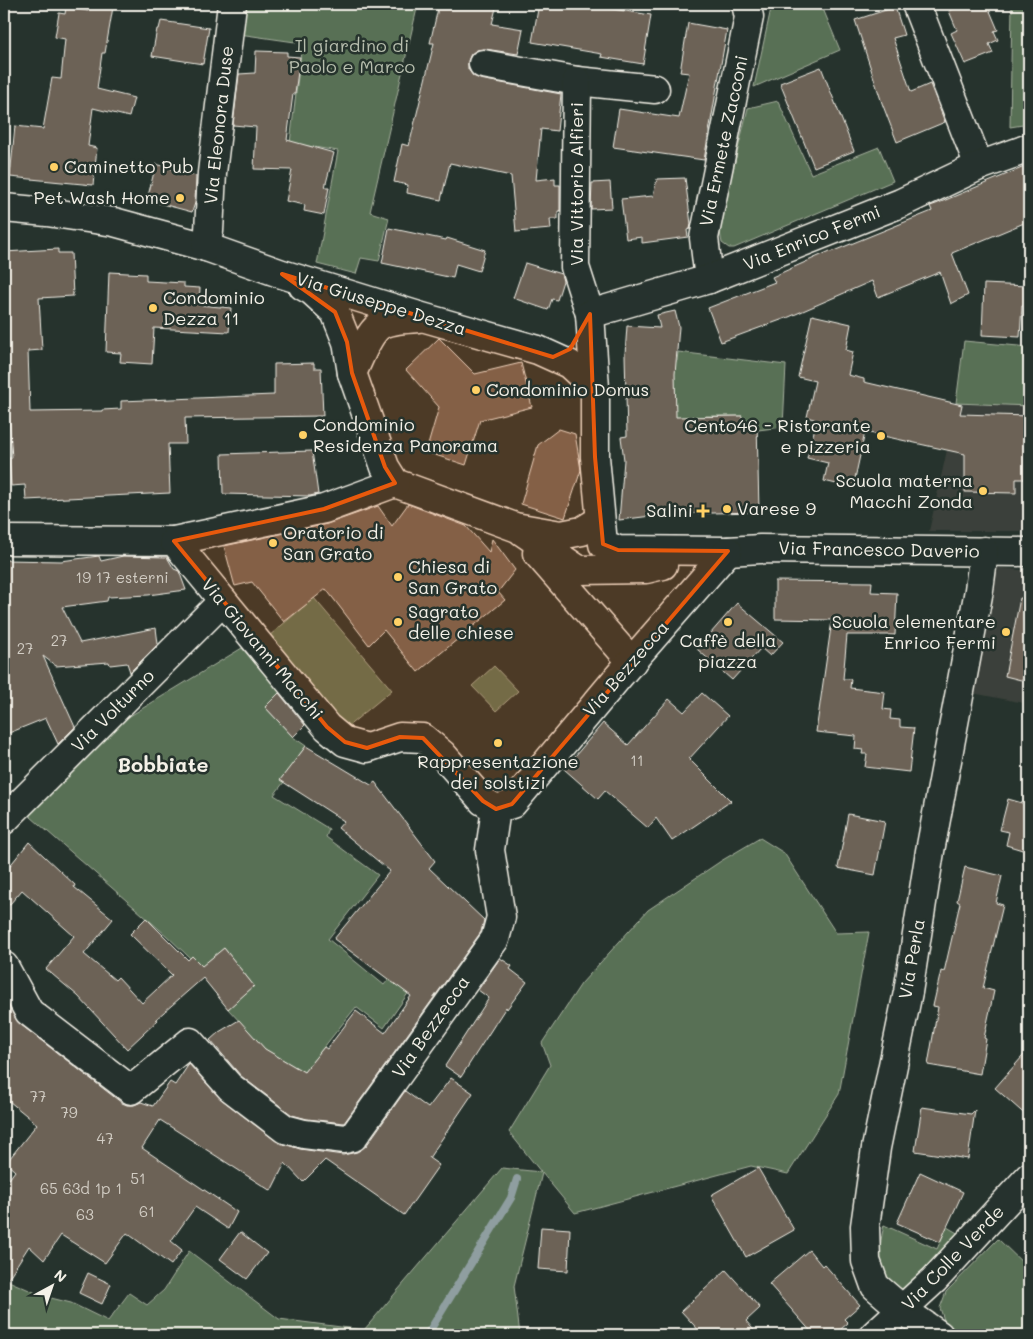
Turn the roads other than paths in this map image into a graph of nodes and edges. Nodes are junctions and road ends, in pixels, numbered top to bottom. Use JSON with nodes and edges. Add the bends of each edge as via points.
{"nodes":[{"id":1,"x":232,"y":4,"type":"edge"},
{"id":2,"x":746,"y":4,"type":"edge"},
{"id":3,"x":916,"y":4,"type":"edge"},
{"id":4,"x":483,"y":64,"type":"dead end"},
{"id":5,"x":577,"y":81,"type":"junction"},
{"id":6,"x":654,"y":89,"type":"dead end"},
{"id":7,"x":1029,"y":148,"type":"edge"},
{"id":8,"x":979,"y":166,"type":"junction"},
{"id":9,"x":4,"y":208,"type":"edge"},
{"id":10,"x":206,"y":247,"type":"junction"},
{"id":11,"x":282,"y":274,"type":"junction"},
{"id":12,"x":709,"y":279,"type":"junction"},
{"id":13,"x":590,"y":314,"type":"junction"},
{"id":14,"x":422,"y":317,"type":"junction"},
{"id":15,"x":553,"y":357,"type":"junction"},
{"id":16,"x":352,"y":373,"type":"junction"},
{"id":17,"x":595,"y":388,"type":"junction"},
{"id":18,"x":395,"y":483,"type":"junction"},
{"id":19,"x":516,"y":527,"type":"junction"},
{"id":20,"x":602,"y":532,"type":"junction"},
{"id":21,"x":4,"y":540,"type":"edge"},
{"id":22,"x":174,"y":542,"type":"junction"},
{"id":23,"x":728,"y":550,"type":"junction"},
{"id":24,"x":984,"y":552,"type":"junction"},
{"id":25,"x":1029,"y":552,"type":"edge"},
{"id":26,"x":222,"y":602,"type":"junction"},
{"id":27,"x":632,"y":662,"type":"junction"},
{"id":28,"x":496,"y":809,"type":"junction"},
{"id":29,"x":4,"y":820,"type":"edge"},
{"id":30,"x":4,"y":966,"type":"edge"},
{"id":31,"x":1029,"y":1177,"type":"edge"},
{"id":32,"x":903,"y":1310,"type":"junction"},
{"id":33,"x":874,"y":1335,"type":"edge"},
{"id":34,"x":939,"y":1335,"type":"edge"}],
"edges":[{"from":1,"to":10,"type":"street","name":"Via Eleonora Duse"},
{"from":2,"to":12,"type":"street","name":"Via Ermete Zacconi","via":[[749,17],[704,238]]},
{"from":3,"to":8,"type":"street"},
{"from":4,"to":5,"type":"street","name":"Via Vittorio Alfieri"},
{"from":5,"to":6,"type":"street","name":"Via Vittorio Alfieri"},
{"from":5,"to":13,"type":"street","name":"Via Vittorio Alfieri","via":[[575,267]]},
{"from":7,"to":8,"type":"street","name":"Via Enrico Fermi"},
{"from":8,"to":12,"type":"street","name":"Via Enrico Fermi","via":[[901,203]]},
{"from":9,"to":10,"type":"street","name":"Via Giuseppe Dezza","via":[[114,222]]},
{"from":10,"to":11,"type":"street","name":"Via Giuseppe Dezza"},
{"from":11,"to":14,"type":"street","name":"Via Giuseppe Dezza"},
{"from":11,"to":16,"type":"street","via":[[312,291],[335,312],[347,342]]},
{"from":12,"to":13,"type":"street","name":"Via Enrico Fermi"},
{"from":13,"to":15,"type":"street","via":[[570,349]]},
{"from":13,"to":17,"type":"street","name":"Via Vittorio Alfieri"},
{"from":14,"to":15,"type":"street","name":"Via Giuseppe Dezza"},
{"from":14,"to":16,"type":"street","via":[[380,326],[368,340]]},
{"from":15,"to":17,"type":"street","name":"Via Giuseppe Dezza","via":[[569,364]]},
{"from":16,"to":18,"type":"street","via":[[385,467]]},
{"from":17,"to":20,"type":"street","via":[[595,457]]},
{"from":18,"to":19,"type":"street"},
{"from":18,"to":22,"type":"street","via":[[324,509]]},
{"from":19,"to":20,"type":"street","via":[[561,535]]},
{"from":19,"to":23,"type":"street","name":"Via Francesco Daverio","via":[[579,570],[646,569]]},
{"from":19,"to":27,"type":"street"},
{"from":20,"to":23,"type":"street","name":"Via Francesco Daverio","via":[[618,550]]},
{"from":21,"to":22,"type":"street"},
{"from":22,"to":26,"type":"street","name":"Via Giovanni Macchi"},
{"from":23,"to":24,"type":"street","name":"Via Francesco Daverio"},
{"from":23,"to":27,"type":"street","name":"Via Bezzecca"},
{"from":24,"to":25,"type":"street","name":"Via Francesco Daverio"},
{"from":24,"to":32,"type":"street","name":"Via Perla","via":[[908,992],[876,1148],[866,1226],[866,1261],[875,1286]]},
{"from":26,"to":28,"type":"street","name":"Via Giovanni Macchi","via":[[327,727],[345,742],[367,748],[400,737],[423,738],[442,754],[483,801]]},
{"from":26,"to":29,"type":"street","name":"Via Volturno"},
{"from":27,"to":28,"type":"street","name":"Via Bezzecca","via":[[512,804]]},
{"from":28,"to":30,"type":"street","name":"Via Bezzecca","via":[[490,850],[501,917],[495,939],[354,1137],[345,1139],[285,1129],[230,1087],[190,1042],[130,1090],[29,1012]]},
{"from":31,"to":32,"type":"street","name":"Via Colle Verde"},
{"from":32,"to":33,"type":"street","name":"Via Colle Verde"},
{"from":32,"to":34,"type":"street","name":"Via Perla"}]}
